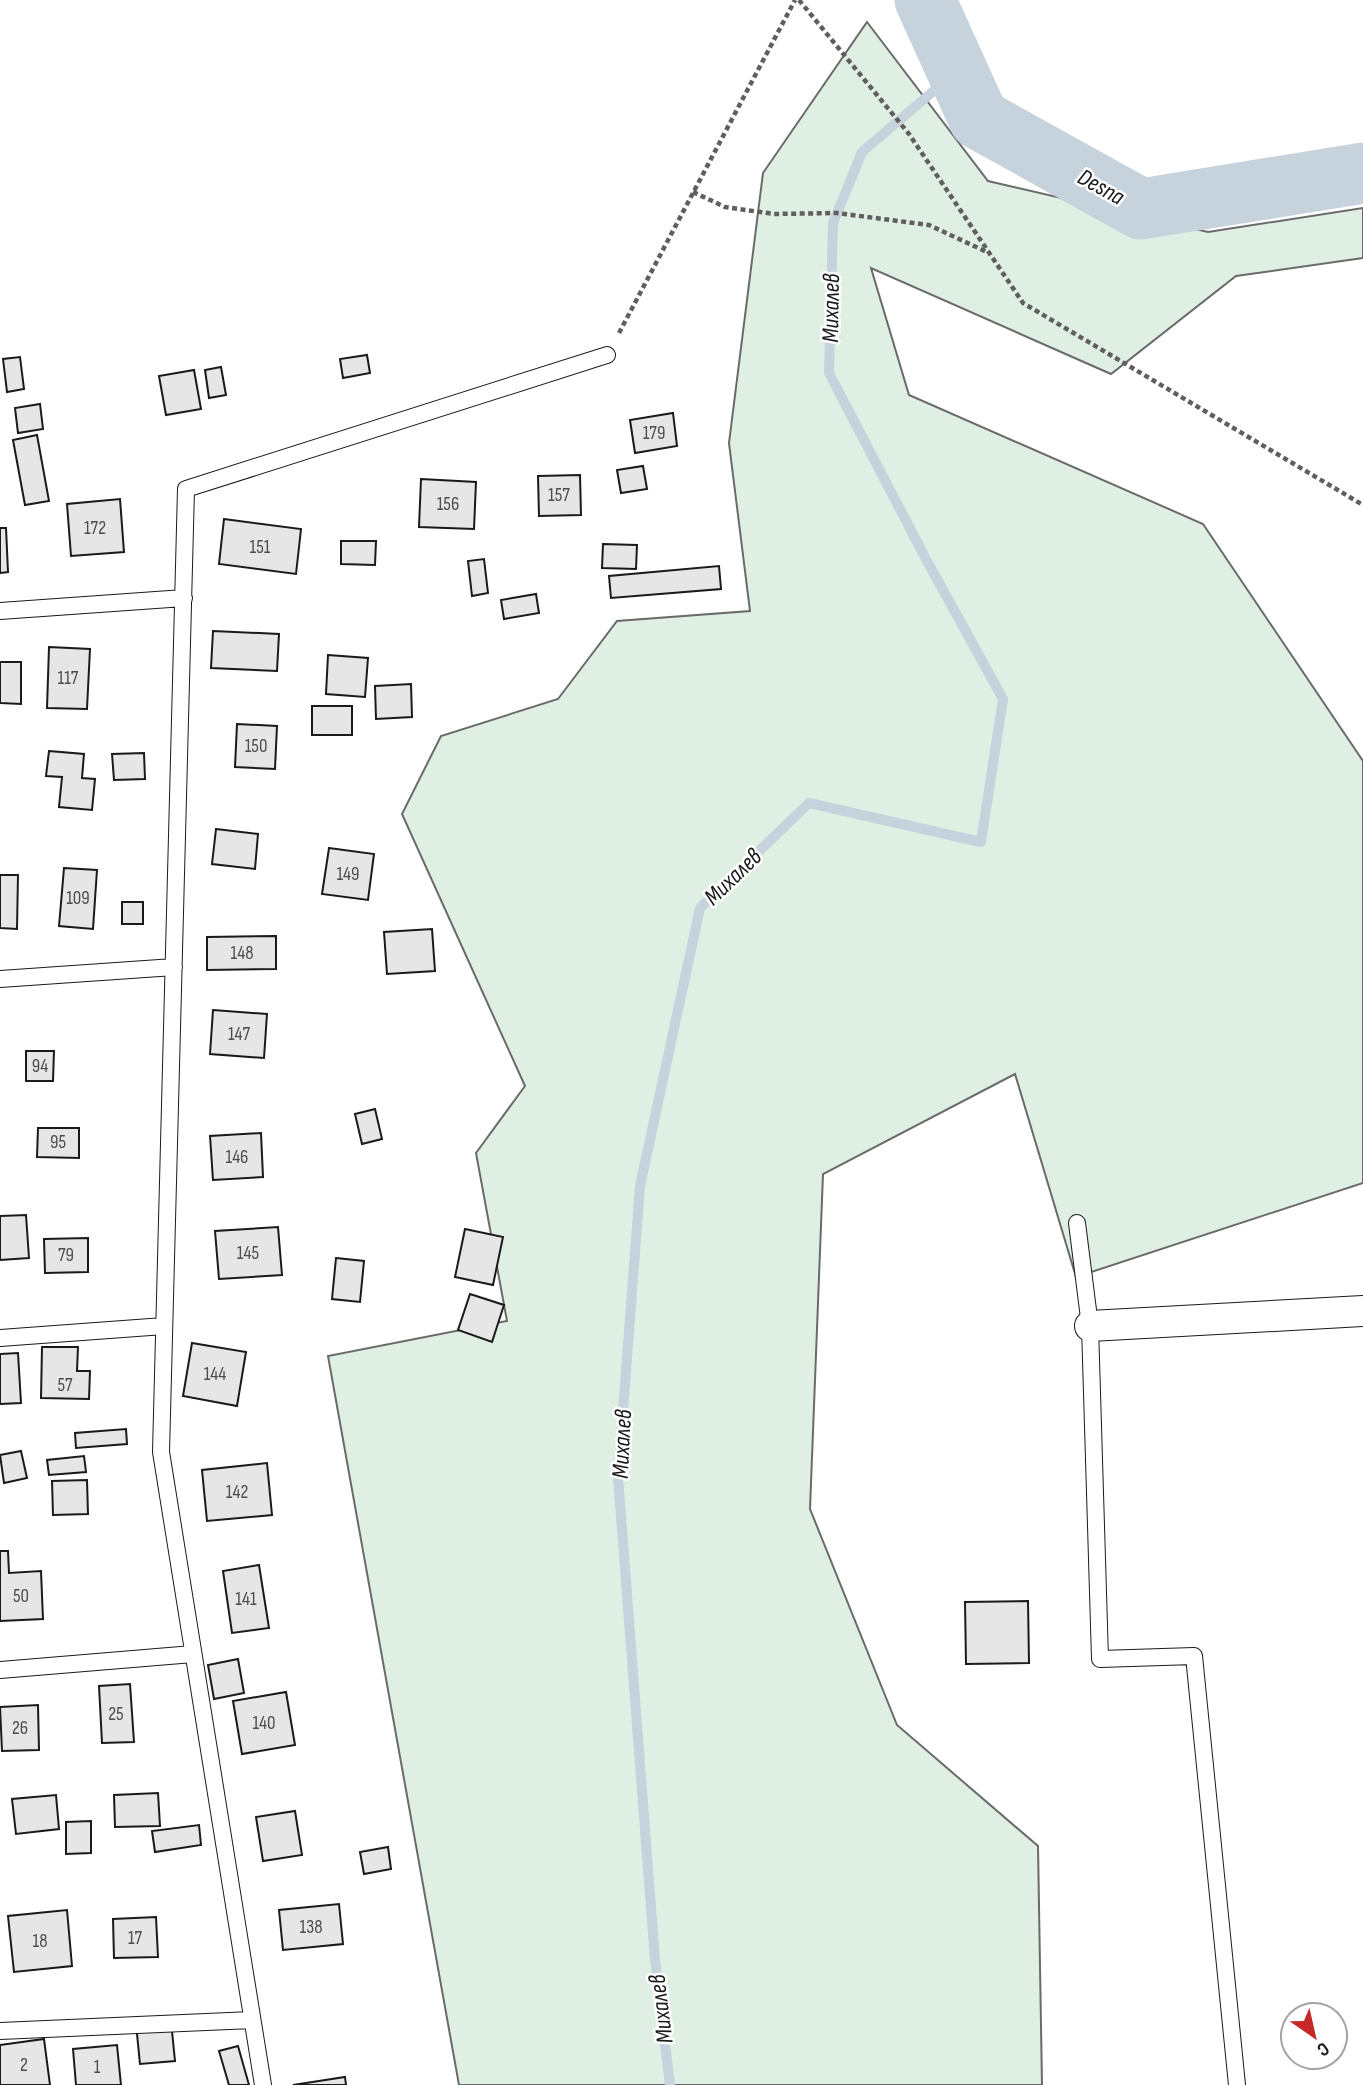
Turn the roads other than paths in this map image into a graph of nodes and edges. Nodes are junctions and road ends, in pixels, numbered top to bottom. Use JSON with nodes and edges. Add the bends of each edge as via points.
{"nodes":[{"id":1,"x":607,"y":355,"type":"road end"},
{"id":2,"x":184,"y":598,"type":"junction"},
{"id":3,"x":0,"y":611,"type":"edge"},
{"id":4,"x":174,"y":967,"type":"junction"},
{"id":5,"x":0,"y":979,"type":"edge"},
{"id":6,"x":1077,"y":1223,"type":"dead end"},
{"id":7,"x":1363,"y":1311,"type":"edge"},
{"id":8,"x":164,"y":1326,"type":"junction"},
{"id":9,"x":1090,"y":1326,"type":"junction"},
{"id":10,"x":0,"y":1338,"type":"edge"},
{"id":11,"x":193,"y":1654,"type":"junction"},
{"id":12,"x":0,"y":1670,"type":"edge"},
{"id":13,"x":252,"y":2020,"type":"junction"},
{"id":14,"x":0,"y":2031,"type":"edge"},
{"id":15,"x":263,"y":2085,"type":"edge"},
{"id":16,"x":1237,"y":2085,"type":"edge"}],
"edges":[{"from":1,"to":2,"type":"lane","via":[[187,489]]},
{"from":2,"to":3,"type":"lane"},
{"from":2,"to":4,"type":"lane"},
{"from":4,"to":5,"type":"lane"},
{"from":4,"to":8,"type":"lane"},
{"from":6,"to":9,"type":"lane"},
{"from":7,"to":9,"type":"street"},
{"from":8,"to":10,"type":"lane"},
{"from":8,"to":11,"type":"lane","via":[[161,1452]]},
{"from":9,"to":16,"type":"lane","via":[[1100,1659],[1194,1656]]},
{"from":11,"to":12,"type":"lane"},
{"from":11,"to":13,"type":"lane"},
{"from":13,"to":14,"type":"lane"},
{"from":13,"to":15,"type":"lane"}]}
